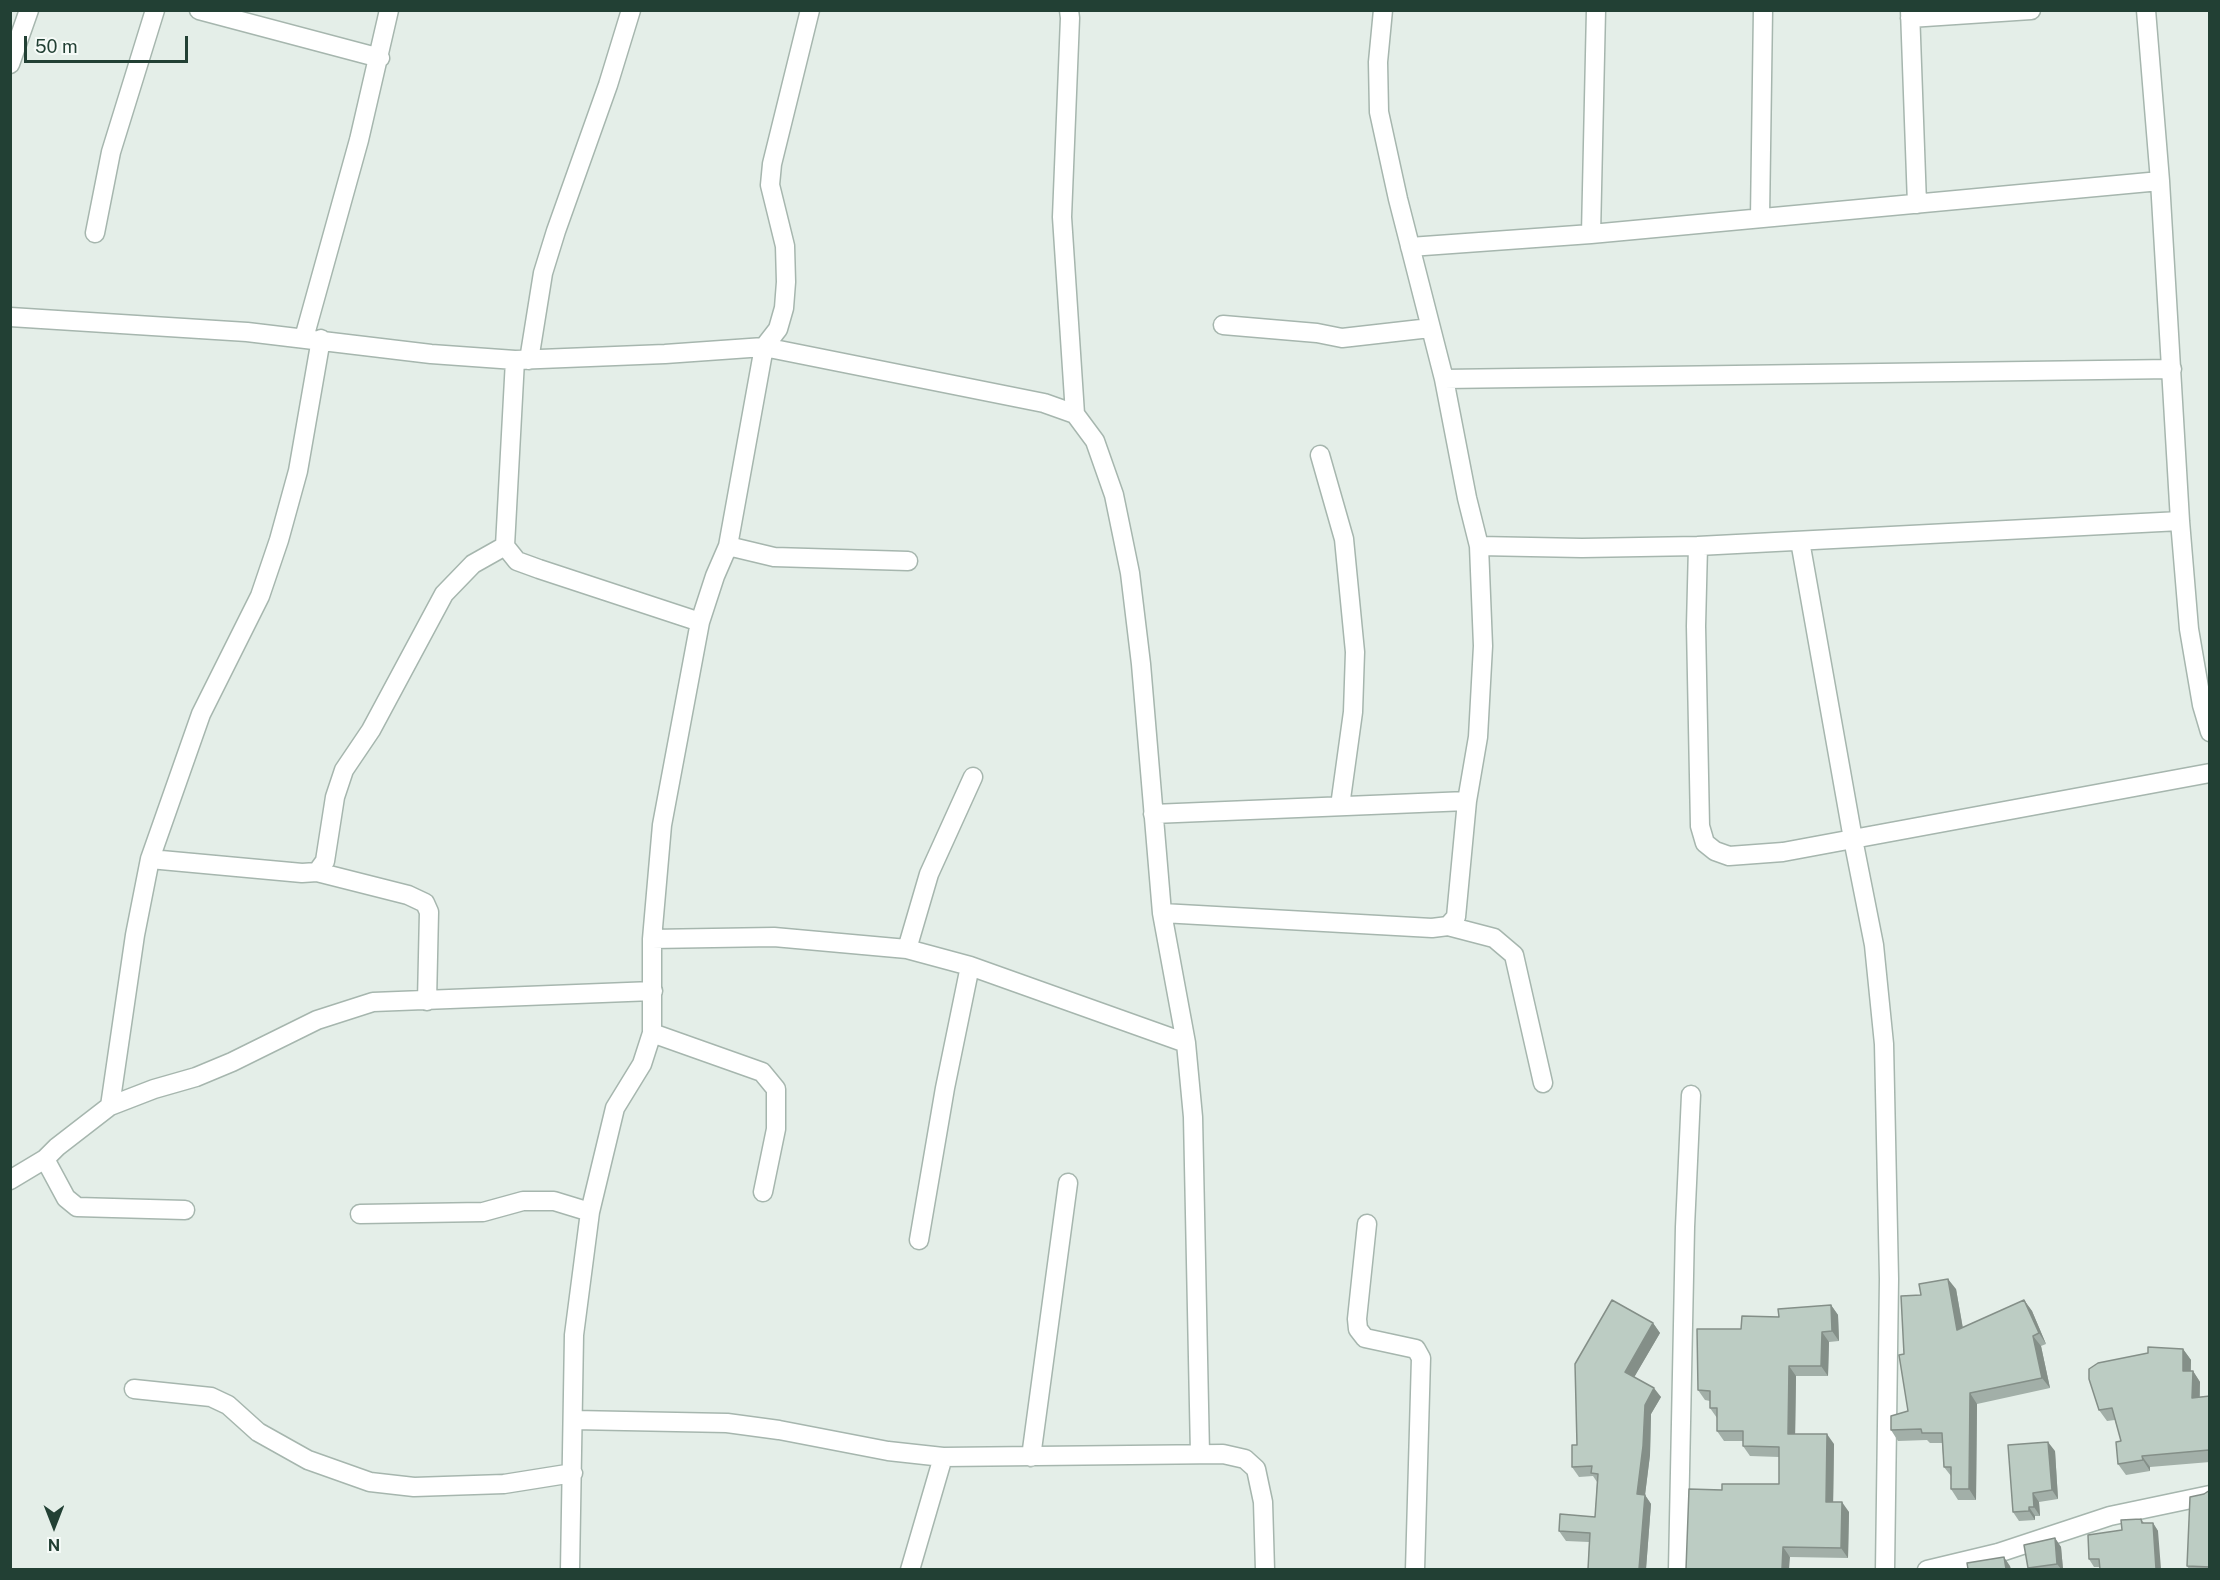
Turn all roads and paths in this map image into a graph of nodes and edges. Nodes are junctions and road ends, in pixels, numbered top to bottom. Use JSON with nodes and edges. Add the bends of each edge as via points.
{"nodes":[{"id":1,"x":28,"y":10,"type":"edge"},
{"id":2,"x":155,"y":10,"type":"edge"},
{"id":3,"x":199,"y":10,"type":"edge"},
{"id":4,"x":389,"y":10,"type":"edge"},
{"id":5,"x":631,"y":10,"type":"edge"},
{"id":6,"x":810,"y":10,"type":"edge"},
{"id":7,"x":1069,"y":10,"type":"edge"},
{"id":8,"x":1383,"y":10,"type":"edge"},
{"id":9,"x":1596,"y":10,"type":"edge"},
{"id":10,"x":1764,"y":10,"type":"edge"},
{"id":11,"x":2031,"y":10,"type":"edge"},
{"id":12,"x":2146,"y":10,"type":"edge"},
{"id":13,"x":1910,"y":14,"type":"edge"},
{"id":14,"x":380,"y":58,"type":"junction"},
{"id":15,"x":10,"y":64,"type":"edge"},
{"id":16,"x":2160,"y":181,"type":"junction"},
{"id":17,"x":1917,"y":204,"type":"junction"},
{"id":18,"x":1760,"y":218,"type":"junction"},
{"id":19,"x":95,"y":232,"type":"dead end"},
{"id":20,"x":1591,"y":234,"type":"junction"},
{"id":21,"x":1410,"y":247,"type":"junction"},
{"id":22,"x":10,"y":317,"type":"edge"},
{"id":23,"x":1223,"y":325,"type":"dead end"},
{"id":24,"x":1430,"y":328,"type":"junction"},
{"id":25,"x":313,"y":339,"type":"junction"},
{"id":26,"x":764,"y":347,"type":"junction"},
{"id":27,"x":522,"y":360,"type":"junction"},
{"id":28,"x":2172,"y":369,"type":"junction"},
{"id":29,"x":1444,"y":379,"type":"junction"},
{"id":30,"x":1075,"y":414,"type":"junction"},
{"id":31,"x":1320,"y":455,"type":"dead end"},
{"id":32,"x":2180,"y":521,"type":"junction"},
{"id":33,"x":1800,"y":541,"type":"junction"},
{"id":34,"x":505,"y":546,"type":"junction"},
{"id":35,"x":728,"y":546,"type":"junction"},
{"id":36,"x":1479,"y":546,"type":"junction"},
{"id":37,"x":1698,"y":546,"type":"junction"},
{"id":38,"x":908,"y":561,"type":"dead end"},
{"id":39,"x":700,"y":622,"type":"junction"},
{"id":40,"x":2210,"y":732,"type":"edge"},
{"id":41,"x":2210,"y":773,"type":"edge"},
{"id":42,"x":973,"y":777,"type":"dead end"},
{"id":43,"x":1467,"y":801,"type":"junction"},
{"id":44,"x":1340,"y":806,"type":"junction"},
{"id":45,"x":1153,"y":814,"type":"junction"},
{"id":46,"x":1853,"y":838,"type":"junction"},
{"id":47,"x":150,"y":859,"type":"junction"},
{"id":48,"x":317,"y":872,"type":"junction"},
{"id":49,"x":1162,"y":913,"type":"junction"},
{"id":50,"x":1448,"y":926,"type":"junction"},
{"id":51,"x":652,"y":939,"type":"junction"},
{"id":52,"x":906,"y":949,"type":"junction"},
{"id":53,"x":970,"y":966,"type":"junction"},
{"id":54,"x":653,"y":991,"type":"junction"},
{"id":55,"x":427,"y":1001,"type":"junction"},
{"id":56,"x":652,"y":1033,"type":"junction"},
{"id":57,"x":1186,"y":1043,"type":"junction"},
{"id":58,"x":1543,"y":1083,"type":"dead end"},
{"id":59,"x":1691,"y":1095,"type":"dead end"},
{"id":60,"x":110,"y":1106,"type":"junction"},
{"id":61,"x":45,"y":1159,"type":"junction"},
{"id":62,"x":10,"y":1180,"type":"edge"},
{"id":63,"x":1068,"y":1183,"type":"dead end"},
{"id":64,"x":763,"y":1192,"type":"dead end"},
{"id":65,"x":185,"y":1210,"type":"dead end"},
{"id":66,"x":590,"y":1212,"type":"junction"},
{"id":67,"x":360,"y":1214,"type":"dead end"},
{"id":68,"x":1368,"y":1224,"type":"dead end"},
{"id":69,"x":919,"y":1240,"type":"dead end"},
{"id":70,"x":134,"y":1389,"type":"dead end"},
{"id":71,"x":574,"y":1420,"type":"junction"},
{"id":72,"x":1200,"y":1454,"type":"junction"},
{"id":73,"x":943,"y":1457,"type":"junction"},
{"id":74,"x":1031,"y":1457,"type":"junction"},
{"id":75,"x":573,"y":1473,"type":"junction"},
{"id":76,"x":2210,"y":1495,"type":"edge"},
{"id":77,"x":570,"y":1569,"type":"edge"},
{"id":78,"x":910,"y":1569,"type":"edge"},
{"id":79,"x":1264,"y":1569,"type":"edge"},
{"id":80,"x":1415,"y":1569,"type":"edge"},
{"id":81,"x":1678,"y":1569,"type":"edge"},
{"id":82,"x":1885,"y":1569,"type":"edge"},
{"id":83,"x":1927,"y":1569,"type":"edge"}],
"edges":[{"from":1,"to":15,"type":"street"},
{"from":2,"to":19,"type":"street","via":[[111,152]]},
{"from":3,"to":14,"type":"street"},
{"from":4,"to":14,"type":"street"},
{"from":5,"to":27,"type":"street","via":[[555,231]]},
{"from":6,"to":26,"type":"street","via":[[772,164],[770,185],[785,246],[786,282],[778,329]]},
{"from":7,"to":30,"type":"street","via":[[1062,217]]},
{"from":8,"to":21,"type":"street","via":[[1379,112]]},
{"from":9,"to":20,"type":"street"},
{"from":10,"to":18,"type":"street"},
{"from":11,"to":13,"type":"street"},
{"from":12,"to":16,"type":"street"},
{"from":13,"to":17,"type":"street"},
{"from":14,"to":25,"type":"street"},
{"from":16,"to":17,"type":"street"},
{"from":16,"to":28,"type":"street"},
{"from":17,"to":18,"type":"street"},
{"from":18,"to":20,"type":"street"},
{"from":20,"to":21,"type":"street"},
{"from":21,"to":24,"type":"street"},
{"from":22,"to":25,"type":"street"},
{"from":23,"to":24,"type":"street","via":[[1342,338]]},
{"from":24,"to":29,"type":"street"},
{"from":25,"to":27,"type":"street","via":[[431,354]]},
{"from":25,"to":47,"type":"street","via":[[298,471],[279,540],[260,596],[201,714]]},
{"from":26,"to":27,"type":"street"},
{"from":26,"to":30,"type":"street","via":[[1022,398]]},
{"from":26,"to":35,"type":"street"},
{"from":27,"to":34,"type":"street"},
{"from":28,"to":29,"type":"street"},
{"from":28,"to":32,"type":"street"},
{"from":29,"to":36,"type":"street"},
{"from":30,"to":45,"type":"street","via":[[1095,441],[1114,495],[1130,573]]},
{"from":31,"to":44,"type":"street","via":[[1344,539],[1355,652],[1353,712]]},
{"from":32,"to":33,"type":"street"},
{"from":32,"to":40,"type":"street","via":[[2189,629]]},
{"from":33,"to":37,"type":"street"},
{"from":33,"to":46,"type":"street"},
{"from":34,"to":39,"type":"street","via":[[517,561]]},
{"from":34,"to":48,"type":"street","via":[[473,564],[444,594],[371,730],[344,770],[335,797],[325,861]]},
{"from":35,"to":38,"type":"street","via":[[774,557]]},
{"from":35,"to":39,"type":"street"},
{"from":36,"to":37,"type":"street"},
{"from":36,"to":43,"type":"street","via":[[1483,645],[1478,737]]},
{"from":37,"to":46,"type":"street","via":[[1700,826],[1705,843],[1729,856],[1783,852]]},
{"from":39,"to":51,"type":"street","via":[[662,825]]},
{"from":41,"to":46,"type":"street"},
{"from":42,"to":52,"type":"street","via":[[928,874]]},
{"from":43,"to":44,"type":"street"},
{"from":43,"to":50,"type":"street","via":[[1456,917]]},
{"from":44,"to":45,"type":"street"},
{"from":45,"to":49,"type":"street"},
{"from":46,"to":82,"type":"street","via":[[1874,945],[1884,1044],[1889,1279]]},
{"from":47,"to":48,"type":"street"},
{"from":47,"to":60,"type":"street"},
{"from":48,"to":55,"type":"street","via":[[425,903],[429,912]]},
{"from":49,"to":50,"type":"street"},
{"from":49,"to":57,"type":"street"},
{"from":50,"to":58,"type":"street","via":[[1494,938],[1514,955]]},
{"from":51,"to":52,"type":"street","via":[[774,937]]},
{"from":51,"to":54,"type":"street"},
{"from":52,"to":53,"type":"street"},
{"from":53,"to":57,"type":"street"},
{"from":53,"to":69,"type":"street"},
{"from":54,"to":55,"type":"street"},
{"from":54,"to":56,"type":"street"},
{"from":55,"to":60,"type":"street","via":[[373,1002],[317,1020],[196,1077]]},
{"from":56,"to":64,"type":"street","via":[[762,1072],[776,1089],[776,1129]]},
{"from":56,"to":66,"type":"street","via":[[642,1064],[615,1108]]},
{"from":57,"to":72,"type":"street","via":[[1193,1117]]},
{"from":59,"to":81,"type":"street"},
{"from":60,"to":61,"type":"street"},
{"from":61,"to":62,"type":"street"},
{"from":61,"to":65,"type":"street","via":[[66,1198],[77,1207]]},
{"from":63,"to":74,"type":"street"},
{"from":66,"to":67,"type":"street","via":[[554,1202],[523,1202],[483,1212]]},
{"from":66,"to":71,"type":"street","via":[[574,1335]]},
{"from":68,"to":80,"type":"street","via":[[1358,1329],[1365,1338],[1416,1349],[1421,1358]]},
{"from":70,"to":75,"type":"street","via":[[211,1397],[228,1405],[258,1432],[308,1460],[370,1482],[414,1487],[504,1484]]},
{"from":71,"to":73,"type":"street","via":[[727,1423]]},
{"from":71,"to":75,"type":"street"},
{"from":72,"to":74,"type":"street"},
{"from":72,"to":79,"type":"street","via":[[1245,1459],[1256,1469],[1263,1502]]},
{"from":73,"to":74,"type":"street"},
{"from":73,"to":78,"type":"street"},
{"from":75,"to":77,"type":"street"},
{"from":76,"to":83,"type":"street","via":[[2110,1516],[1998,1553]]}]}
